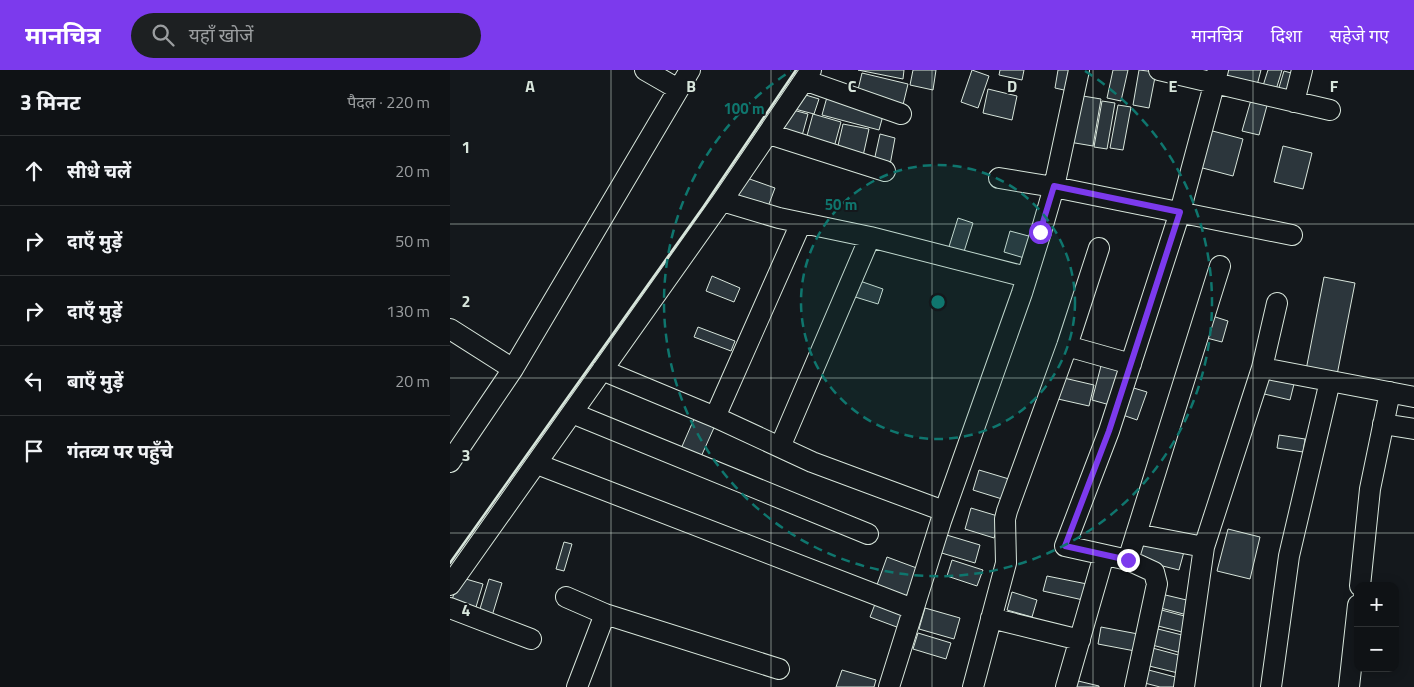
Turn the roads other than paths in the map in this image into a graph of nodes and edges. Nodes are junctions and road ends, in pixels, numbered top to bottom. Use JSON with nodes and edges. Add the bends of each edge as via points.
{"nodes":[{"id":1,"x":645,"y":70,"type":"edge"},
{"id":2,"x":690,"y":70,"type":"edge"},
{"id":3,"x":1079,"y":70,"type":"edge"},
{"id":4,"x":1302,"y":70,"type":"edge"},
{"id":5,"x":1165,"y":71,"type":"edge"},
{"id":6,"x":808,"y":75,"type":"edge"},
{"id":7,"x":1216,"y":76,"type":"edge"},
{"id":8,"x":678,"y":89,"type":"junction"},
{"id":9,"x":1294,"y":102,"type":"junction"},
{"id":10,"x":1330,"y":110,"type":"dead end"},
{"id":11,"x":901,"y":114,"type":"dead end"},
{"id":12,"x":769,"y":134,"type":"junction"},
{"id":13,"x":885,"y":171,"type":"dead end"},
{"id":14,"x":999,"y":178,"type":"dead end"},
{"id":15,"x":1054,"y":186,"type":"junction"},
{"id":16,"x":722,"y":201,"type":"junction"},
{"id":17,"x":1180,"y":212,"type":"junction"},
{"id":18,"x":802,"y":223,"type":"junction"},
{"id":19,"x":1292,"y":235,"type":"dead end"},
{"id":20,"x":870,"y":237,"type":"junction"},
{"id":21,"x":1100,"y":248,"type":"dead end"},
{"id":22,"x":1220,"y":266,"type":"dead end"},
{"id":23,"x":1026,"y":277,"type":"junction"},
{"id":24,"x":1277,"y":304,"type":"dead end"},
{"id":25,"x":450,"y":329,"type":"edge"},
{"id":26,"x":1067,"y":346,"type":"junction"},
{"id":27,"x":1131,"y":364,"type":"junction"},
{"id":28,"x":1262,"y":368,"type":"junction"},
{"id":29,"x":513,"y":369,"type":"junction"},
{"id":30,"x":602,"y":370,"type":"junction"},
{"id":31,"x":1330,"y":381,"type":"junction"},
{"id":32,"x":1390,"y":392,"type":"junction"},
{"id":33,"x":1414,"y":397,"type":"edge"},
{"id":34,"x":572,"y":413,"type":"junction"},
{"id":35,"x":715,"y":417,"type":"junction"},
{"id":36,"x":1384,"y":424,"type":"junction"},
{"id":37,"x":1414,"y":429,"type":"edge"},
{"id":38,"x":780,"y":447,"type":"junction"},
{"id":39,"x":450,"y":462,"type":"edge"},
{"id":40,"x":537,"y":464,"type":"junction"},
{"id":41,"x":944,"y":511,"type":"junction"},
{"id":42,"x":868,"y":534,"type":"dead end"},
{"id":43,"x":1136,"y":534,"type":"junction"},
{"id":44,"x":1204,"y":547,"type":"junction"},
{"id":45,"x":1104,"y":555,"type":"junction"},
{"id":46,"x":1128,"y":560,"type":"junction"},
{"id":47,"x":1360,"y":582,"type":"edge"},
{"id":48,"x":450,"y":585,"type":"edge"},
{"id":49,"x":566,"y":597,"type":"dead end"},
{"id":50,"x":450,"y":608,"type":"edge"},
{"id":51,"x":913,"y":609,"type":"junction"},
{"id":52,"x":605,"y":614,"type":"junction"},
{"id":53,"x":991,"y":618,"type":"junction"},
{"id":54,"x":1356,"y":627,"type":"edge"},
{"id":55,"x":531,"y":639,"type":"dead end"},
{"id":56,"x":1080,"y":640,"type":"junction"},
{"id":57,"x":779,"y":669,"type":"dead end"},
{"id":58,"x":577,"y":687,"type":"edge"},
{"id":59,"x":889,"y":687,"type":"edge"},
{"id":60,"x":973,"y":687,"type":"edge"},
{"id":61,"x":1066,"y":687,"type":"edge"},
{"id":62,"x":1135,"y":687,"type":"edge"},
{"id":63,"x":1184,"y":687,"type":"edge"},
{"id":64,"x":1271,"y":687,"type":"edge"},
{"id":65,"x":1349,"y":687,"type":"edge"}],
"edges":[{"from":1,"to":8,"type":"street"},
{"from":2,"to":8,"type":"street"},
{"from":3,"to":15,"type":"street"},
{"from":4,"to":9,"type":"street"},
{"from":5,"to":7,"type":"street"},
{"from":6,"to":11,"type":"street"},
{"from":6,"to":12,"type":"street"},
{"from":7,"to":9,"type":"street"},
{"from":7,"to":17,"type":"street"},
{"from":8,"to":29,"type":"street"},
{"from":9,"to":10,"type":"street"},
{"from":12,"to":13,"type":"street"},
{"from":12,"to":16,"type":"street"},
{"from":14,"to":15,"type":"street"},
{"from":15,"to":17,"type":"street"},
{"from":15,"to":23,"type":"street"},
{"from":16,"to":18,"type":"street"},
{"from":16,"to":30,"type":"street"},
{"from":17,"to":19,"type":"street"},
{"from":17,"to":27,"type":"street"},
{"from":18,"to":20,"type":"street"},
{"from":18,"to":35,"type":"street"},
{"from":20,"to":23,"type":"street"},
{"from":20,"to":38,"type":"street"},
{"from":21,"to":26,"type":"street"},
{"from":22,"to":43,"type":"street"},
{"from":23,"to":41,"type":"street"},
{"from":24,"to":28,"type":"street"},
{"from":25,"to":29,"type":"street"},
{"from":26,"to":27,"type":"street"},
{"from":26,"to":53,"type":"street","via":[[1007,511],[1006,563]]},
{"from":27,"to":45,"type":"street","via":[[1065,546]]},
{"from":28,"to":31,"type":"street"},
{"from":28,"to":44,"type":"street"},
{"from":29,"to":39,"type":"street"},
{"from":30,"to":34,"type":"street"},
{"from":30,"to":35,"type":"street"},
{"from":31,"to":32,"type":"street"},
{"from":31,"to":64,"type":"street","via":[[1289,556]]},
{"from":32,"to":33,"type":"street"},
{"from":32,"to":36,"type":"street"},
{"from":34,"to":40,"type":"street"},
{"from":34,"to":42,"type":"street"},
{"from":35,"to":38,"type":"street"},
{"from":36,"to":37,"type":"street"},
{"from":36,"to":47,"type":"street","via":[[1370,489]]},
{"from":38,"to":41,"type":"street"},
{"from":40,"to":48,"type":"street"},
{"from":40,"to":51,"type":"street"},
{"from":41,"to":51,"type":"street"},
{"from":43,"to":44,"type":"street"},
{"from":43,"to":46,"type":"street"},
{"from":44,"to":63,"type":"street"},
{"from":45,"to":46,"type":"street"},
{"from":45,"to":56,"type":"street"},
{"from":46,"to":62,"type":"street","via":[[1154,572],[1157,584]]},
{"from":49,"to":52,"type":"street"},
{"from":50,"to":55,"type":"street"},
{"from":51,"to":59,"type":"street"},
{"from":52,"to":57,"type":"street"},
{"from":52,"to":58,"type":"street"},
{"from":53,"to":56,"type":"street"},
{"from":53,"to":60,"type":"street"},
{"from":54,"to":65,"type":"street"},
{"from":56,"to":61,"type":"street"}]}
